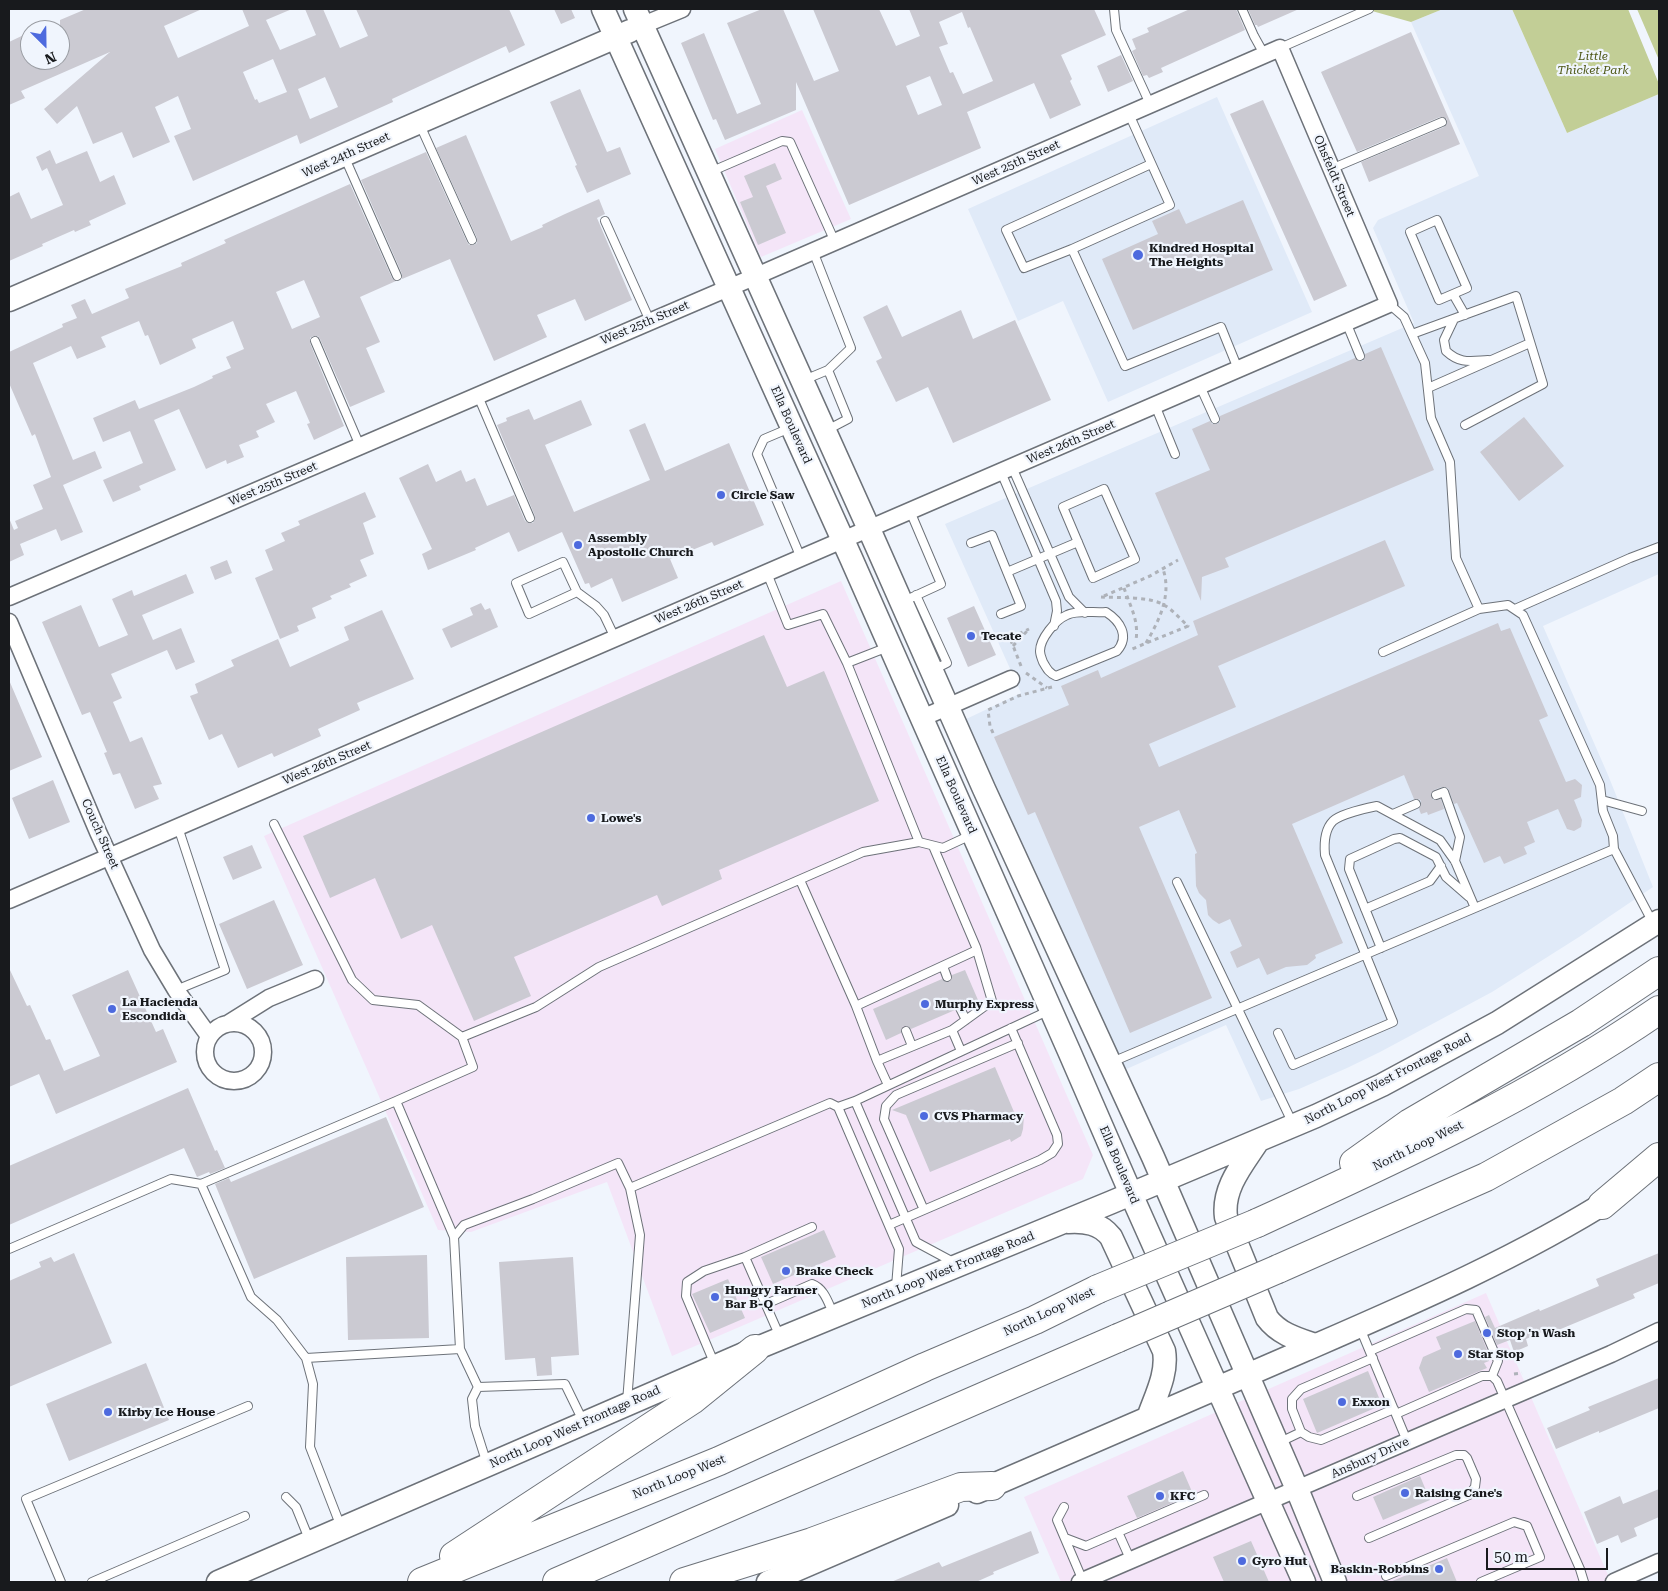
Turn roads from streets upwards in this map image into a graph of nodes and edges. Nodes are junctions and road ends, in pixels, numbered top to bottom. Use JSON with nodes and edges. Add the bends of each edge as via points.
{"nodes":[{"id":1,"x":603,"y":9,"type":"edge"},
{"id":2,"x":682,"y":9,"type":"edge"},
{"id":3,"x":639,"y":17,"type":"edge"},
{"id":4,"x":616,"y":37,"type":"junction"},
{"id":5,"x":1280,"y":48,"type":"joint"},
{"id":6,"x":754,"y":277,"type":"junction"},
{"id":7,"x":729,"y":288,"type":"junction"},
{"id":8,"x":9,"y":300,"type":"edge"},
{"id":9,"x":1388,"y":304,"type":"joint"},
{"id":10,"x":869,"y":529,"type":"junction"},
{"id":11,"x":843,"y":540,"type":"junction"},
{"id":12,"x":9,"y":598,"type":"edge"},
{"id":13,"x":9,"y":622,"type":"edge"},
{"id":14,"x":1011,"y":679,"type":"dead end"},
{"id":15,"x":947,"y":707,"type":"junction"},
{"id":16,"x":922,"y":718,"type":"junction"},
{"id":17,"x":110,"y":856,"type":"junction"},
{"id":18,"x":9,"y":900,"type":"edge"},
{"id":19,"x":1656,"y":923,"type":"edge"},
{"id":20,"x":1659,"y":971,"type":"edge"},
{"id":21,"x":315,"y":979,"type":"dead end"},
{"id":22,"x":1659,"y":1010,"type":"edge"},
{"id":23,"x":229,"y":1023,"type":"junction"},
{"id":24,"x":209,"y":1036,"type":"junction"},
{"id":25,"x":1659,"y":1077,"type":"edge"},
{"id":26,"x":1258,"y":1141,"type":"junction"},
{"id":27,"x":1659,"y":1157,"type":"edge"},
{"id":28,"x":1659,"y":1169,"type":"edge"},
{"id":29,"x":1163,"y":1181,"type":"junction"},
{"id":30,"x":1131,"y":1194,"type":"junction"},
{"id":31,"x":1602,"y":1205,"type":"junction"},
{"id":32,"x":1294,"y":1206,"type":"junction"},
{"id":33,"x":1063,"y":1222,"type":"junction"},
{"id":34,"x":1659,"y":1331,"type":"edge"},
{"id":35,"x":1316,"y":1345,"type":"junction"},
{"id":36,"x":755,"y":1349,"type":"junction"},
{"id":37,"x":1247,"y":1375,"type":"junction"},
{"id":38,"x":1217,"y":1388,"type":"junction"},
{"id":39,"x":1148,"y":1418,"type":"junction"},
{"id":40,"x":992,"y":1486,"type":"junction"},
{"id":41,"x":1297,"y":1489,"type":"junction"},
{"id":42,"x":1268,"y":1502,"type":"junction"},
{"id":43,"x":1659,"y":1562,"type":"edge"},
{"id":44,"x":218,"y":1582,"type":"edge"},
{"id":45,"x":414,"y":1582,"type":"edge"},
{"id":46,"x":422,"y":1582,"type":"edge"},
{"id":47,"x":557,"y":1582,"type":"edge"},
{"id":48,"x":684,"y":1582,"type":"edge"},
{"id":49,"x":768,"y":1582,"type":"edge"},
{"id":50,"x":1082,"y":1582,"type":"edge"},
{"id":51,"x":1304,"y":1582,"type":"edge"},
{"id":52,"x":1335,"y":1582,"type":"edge"},
{"id":53,"x":1614,"y":1582,"type":"edge"}],
"edges":[{"from":1,"to":4,"type":"main road","name":"Ella Boulevard"},
{"from":2,"to":3,"type":"street","name":"West 24th Street"},
{"from":3,"to":4,"type":"main road","name":"West 24th Street"},
{"from":3,"to":6,"type":"main road"},
{"from":4,"to":7,"type":"main road","name":"Ella Boulevard"},
{"from":4,"to":8,"type":"main road","name":"West 24th Street"},
{"from":5,"to":6,"type":"street","name":"West 25th Street"},
{"from":5,"to":9,"type":"street","name":"Ohsfeldt Street"},
{"from":6,"to":7,"type":"street","name":"West 25th Street"},
{"from":6,"to":10,"type":"main road"},
{"from":7,"to":11,"type":"main road","name":"Ella Boulevard"},
{"from":7,"to":12,"type":"street","name":"West 25th Street"},
{"from":9,"to":10,"type":"street","name":"West 26th Street"},
{"from":10,"to":11,"type":"street","name":"West 26th Street"},
{"from":10,"to":15,"type":"main road","via":[[923,630],[931,670]]},
{"from":11,"to":16,"type":"main road","name":"Ella Boulevard"},
{"from":11,"to":17,"type":"street","name":"West 26th Street"},
{"from":13,"to":17,"type":"street","name":"Couch Street"},
{"from":14,"to":15,"type":"street"},
{"from":15,"to":16,"type":"street"},
{"from":15,"to":29,"type":"main road"},
{"from":16,"to":30,"type":"main road","name":"Ella Boulevard"},
{"from":17,"to":18,"type":"street","name":"West 26th Street"},
{"from":17,"to":24,"type":"street","name":"Couch Street","via":[[152,950]]},
{"from":19,"to":26,"type":"main road","name":"North Loop West Frontage Road","via":[[1488,1027],[1382,1084]]},
{"from":20,"to":32,"type":"highway","via":[[1581,1023],[1410,1123]]},
{"from":21,"to":23,"type":"street","via":[[270,998]]},
{"from":22,"to":32,"type":"highway","name":"North Loop West","via":[[1620,1037],[1520,1095]]},
{"from":23,"to":24,"type":"street"},
{"from":23,"to":24,"type":"street","via":[[253,1029],[260,1039],[263,1051],[253,1074],[242,1080],[218,1076],[205,1057]]},
{"from":25,"to":47,"type":"highway","bridge":true,"via":[[1623,1101],[1486,1177]]},
{"from":26,"to":29,"type":"main road","name":"North Loop West Frontage Road"},
{"from":26,"to":35,"type":"main road","via":[[1229,1189],[1226,1217],[1267,1318],[1291,1337]]},
{"from":27,"to":31,"type":"highway"},
{"from":28,"to":31,"type":"main road"},
{"from":29,"to":30,"type":"main road","name":"North Loop West Frontage Road"},
{"from":29,"to":37,"type":"main road"},
{"from":30,"to":33,"type":"main road","name":"North Loop West Frontage Road"},
{"from":30,"to":38,"type":"main road","name":"Ella Boulevard"},
{"from":31,"to":35,"type":"main road","via":[[1480,1271]]},
{"from":32,"to":46,"type":"highway","name":"North Loop West","bridge":true,"via":[[1098,1290],[720,1461]]},
{"from":33,"to":36,"type":"main road","name":"North Loop West Frontage Road"},
{"from":33,"to":39,"type":"main road","via":[[1089,1222],[1101,1227],[1111,1237],[1160,1343],[1165,1370]]},
{"from":34,"to":41,"type":"street","name":"Ansbury Drive"},
{"from":35,"to":37,"type":"main road"},
{"from":36,"to":44,"type":"main road","name":"North Loop West Frontage Road"},
{"from":36,"to":45,"type":"highway","via":[[692,1400]]},
{"from":37,"to":38,"type":"main road"},
{"from":37,"to":41,"type":"main road"},
{"from":38,"to":39,"type":"main road"},
{"from":38,"to":42,"type":"main road","name":"Ella Boulevard"},
{"from":39,"to":40,"type":"main road"},
{"from":40,"to":48,"type":"highway","via":[[961,1487],[812,1542]]},
{"from":40,"to":49,"type":"main road"},
{"from":41,"to":42,"type":"street","name":"Ansbury Drive"},
{"from":41,"to":52,"type":"main road"},
{"from":42,"to":50,"type":"street","name":"Ansbury Drive"},
{"from":42,"to":51,"type":"main road","name":"Ella Boulevard"},
{"from":43,"to":53,"type":"street"}]}
